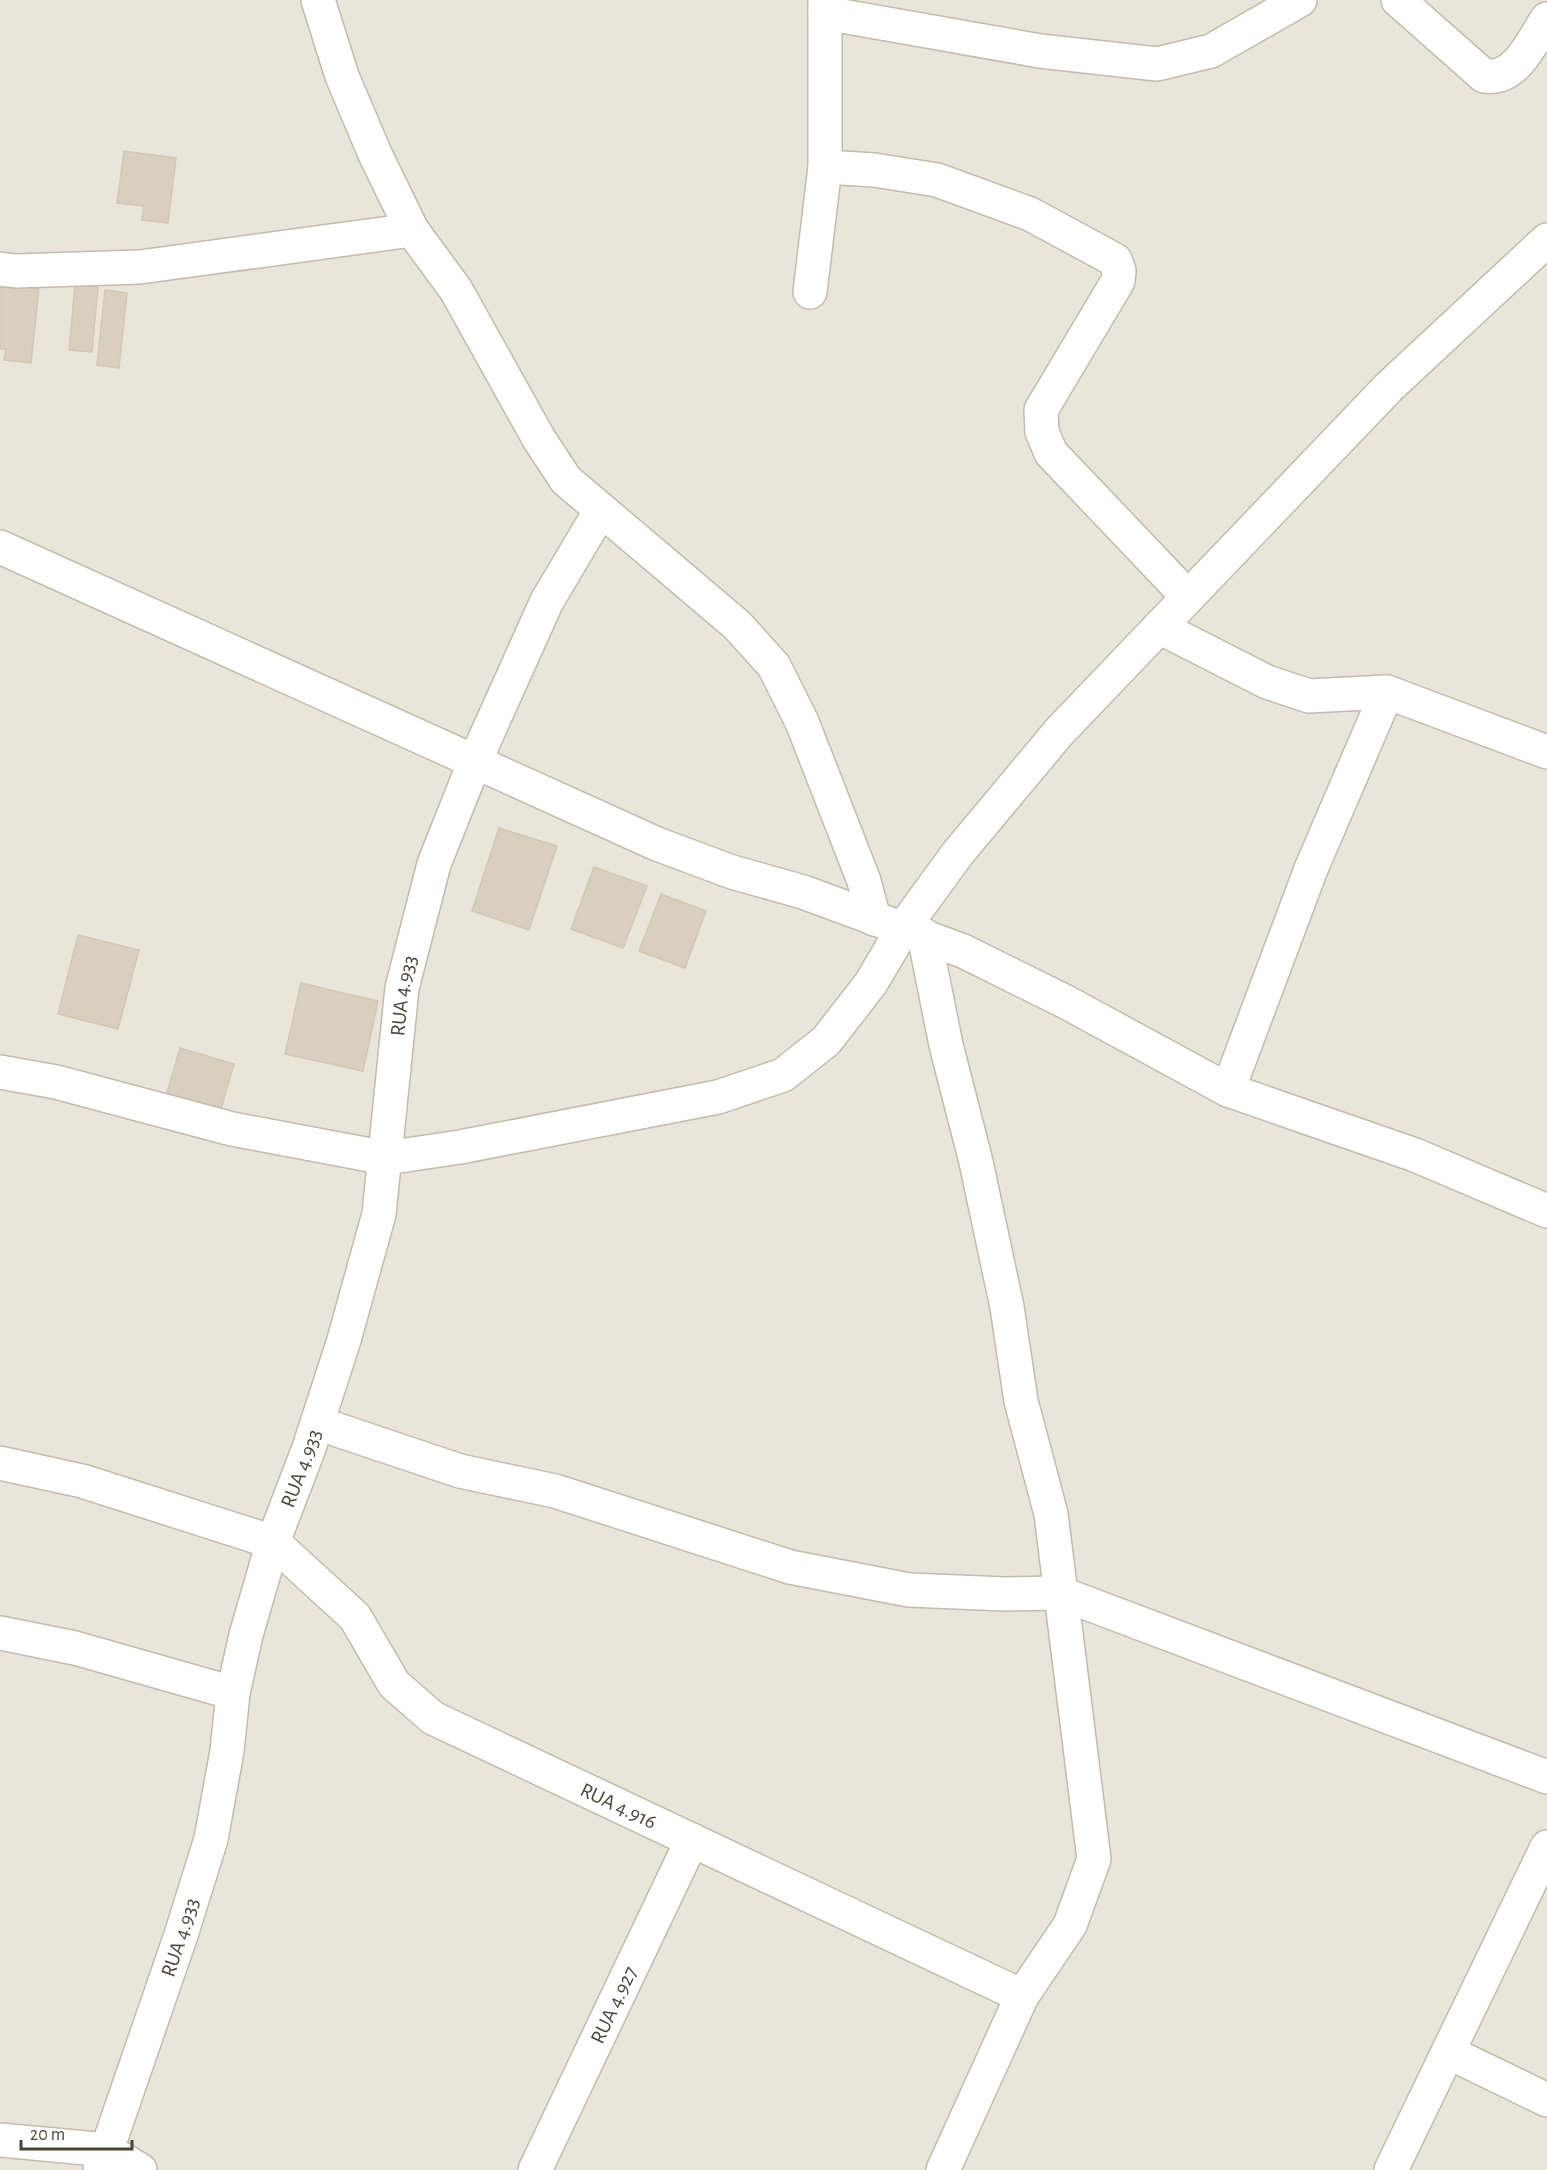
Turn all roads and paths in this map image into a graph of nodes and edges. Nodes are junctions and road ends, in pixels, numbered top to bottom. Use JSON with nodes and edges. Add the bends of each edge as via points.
{"nodes":[{"id":1,"x":318,"y":0,"type":"edge"},
{"id":2,"x":1300,"y":0,"type":"edge"},
{"id":3,"x":1398,"y":0,"type":"edge"},
{"id":4,"x":825,"y":7,"type":"edge"},
{"id":5,"x":1547,"y":20,"type":"edge"},
{"id":6,"x":825,"y":167,"type":"junction"},
{"id":7,"x":412,"y":230,"type":"junction"},
{"id":8,"x":1547,"y":240,"type":"edge"},
{"id":9,"x":0,"y":269,"type":"edge"},
{"id":10,"x":810,"y":292,"type":"dead end"},
{"id":11,"x":601,"y":510,"type":"junction"},
{"id":12,"x":0,"y":547,"type":"edge"},
{"id":13,"x":1188,"y":597,"type":"junction"},
{"id":14,"x":1159,"y":627,"type":"junction"},
{"id":15,"x":1387,"y":692,"type":"junction"},
{"id":16,"x":1547,"y":752,"type":"edge"},
{"id":17,"x":475,"y":761,"type":"junction"},
{"id":18,"x":901,"y":927,"type":"junction"},
{"id":19,"x":0,"y":1072,"type":"edge"},
{"id":20,"x":1228,"y":1090,"type":"junction"},
{"id":21,"x":386,"y":1158,"type":"junction"},
{"id":22,"x":1547,"y":1211,"type":"edge"},
{"id":23,"x":317,"y":1423,"type":"junction"},
{"id":24,"x":0,"y":1463,"type":"edge"},
{"id":25,"x":273,"y":1542,"type":"junction"},
{"id":26,"x":1060,"y":1593,"type":"junction"},
{"id":27,"x":0,"y":1633,"type":"edge"},
{"id":28,"x":233,"y":1693,"type":"junction"},
{"id":29,"x":1547,"y":1777,"type":"edge"},
{"id":30,"x":692,"y":1840,"type":"junction"},
{"id":31,"x":1547,"y":1847,"type":"edge"},
{"id":32,"x":1022,"y":1996,"type":"junction"},
{"id":33,"x":1448,"y":2052,"type":"junction"},
{"id":34,"x":1547,"y":2100,"type":"edge"},
{"id":35,"x":0,"y":2140,"type":"edge"},
{"id":36,"x":103,"y":2160,"type":"edge"},
{"id":37,"x":140,"y":2170,"type":"edge"},
{"id":38,"x":536,"y":2170,"type":"edge"},
{"id":39,"x":943,"y":2170,"type":"edge"},
{"id":40,"x":1391,"y":2170,"type":"edge"}],
"edges":[{"from":1,"to":7,"type":"street","via":[[342,76]]},
{"from":2,"to":4,"type":"street","via":[[1211,51],[1157,64],[1040,51]]},
{"from":3,"to":5,"type":"street","via":[[1484,76],[1497,78],[1509,72]]},
{"from":4,"to":6,"type":"street"},
{"from":6,"to":10,"type":"street"},
{"from":6,"to":13,"type":"street","via":[[937,180],[1030,214],[1114,260],[1118,281],[1041,410],[1042,432],[1051,453]]},
{"from":7,"to":9,"type":"street","via":[[140,267]]},
{"from":7,"to":11,"type":"street","via":[[456,291],[539,440],[566,480]]},
{"from":8,"to":13,"type":"street","via":[[1389,387]]},
{"from":11,"to":17,"type":"street","name":"RUA 4.933","via":[[547,601]]},
{"from":11,"to":18,"type":"street","via":[[737,625],[774,666],[802,722],[864,881]]},
{"from":12,"to":17,"type":"street"},
{"from":13,"to":14,"type":"street"},
{"from":14,"to":15,"type":"street","via":[[1268,682],[1309,696]]},
{"from":14,"to":18,"type":"street","via":[[1059,732]]},
{"from":15,"to":16,"type":"street"},
{"from":15,"to":20,"type":"street","via":[[1311,869]]},
{"from":17,"to":18,"type":"street","via":[[657,844]]},
{"from":17,"to":21,"type":"street","name":"RUA 4.933","via":[[434,864],[402,988],[390,1081]]},
{"from":18,"to":20,"type":"street","via":[[963,951],[1066,1002]]},
{"from":18,"to":21,"type":"street","via":[[871,983],[826,1041],[783,1075],[718,1097]]},
{"from":18,"to":26,"type":"street","via":[[946,1045],[976,1162],[1007,1308],[1021,1401],[1051,1514]]},
{"from":19,"to":21,"type":"street","via":[[56,1082],[232,1129]]},
{"from":20,"to":22,"type":"street","via":[[1415,1155]]},
{"from":21,"to":23,"type":"street","name":"RUA 4.933","via":[[379,1214]]},
{"from":23,"to":25,"type":"street","name":"RUA 4.933"},
{"from":23,"to":26,"type":"street","via":[[460,1471],[555,1491],[790,1567],[909,1590]]},
{"from":24,"to":25,"type":"street","via":[[82,1481]]},
{"from":25,"to":28,"type":"street","name":"RUA 4.933"},
{"from":25,"to":30,"type":"street","name":"RUA 4.916","via":[[355,1617],[394,1684],[433,1718]]},
{"from":26,"to":29,"type":"street"},
{"from":26,"to":32,"type":"street","via":[[1094,1859],[1070,1925]]},
{"from":27,"to":28,"type":"street","via":[[75,1648]]},
{"from":28,"to":36,"type":"street","name":"RUA 4.933","via":[[211,1839],[182,1935]]},
{"from":30,"to":32,"type":"street","name":"RUA 4.916"},
{"from":30,"to":38,"type":"street","name":"RUA 4.927"},
{"from":31,"to":33,"type":"street"},
{"from":32,"to":39,"type":"street"},
{"from":33,"to":34,"type":"street"},
{"from":33,"to":40,"type":"street"},
{"from":35,"to":36,"type":"street"},
{"from":36,"to":37,"type":"street"}]}
